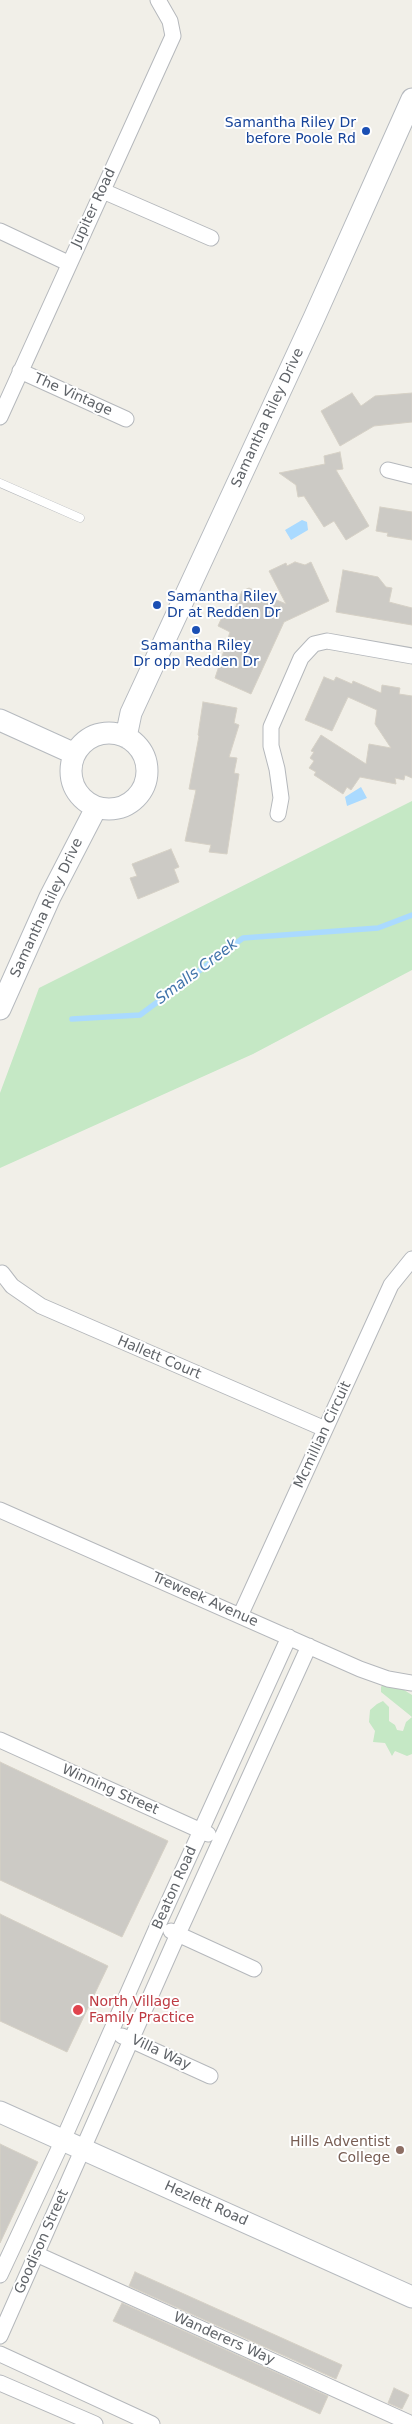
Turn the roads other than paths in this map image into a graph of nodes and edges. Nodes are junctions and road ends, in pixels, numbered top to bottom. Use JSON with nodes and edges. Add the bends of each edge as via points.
{"nodes":[{"id":1,"x":158,"y":0,"type":"edge"},
{"id":2,"x":412,"y":99,"type":"edge"},
{"id":3,"x":103,"y":191,"type":"junction"},
{"id":4,"x":0,"y":232,"type":"edge"},
{"id":5,"x":212,"y":238,"type":"dead end"},
{"id":6,"x":68,"y":263,"type":"junction"},
{"id":7,"x":20,"y":371,"type":"junction"},
{"id":8,"x":0,"y":417,"type":"edge"},
{"id":9,"x":126,"y":419,"type":"dead end"},
{"id":10,"x":388,"y":470,"type":"dead end"},
{"id":11,"x":412,"y":476,"type":"edge"},
{"id":12,"x":0,"y":483,"type":"edge"},
{"id":13,"x":80,"y":518,"type":"dead end"},
{"id":14,"x":412,"y":656,"type":"edge"},
{"id":15,"x":0,"y":720,"type":"edge"},
{"id":16,"x":126,"y":737,"type":"junction"},
{"id":17,"x":75,"y":754,"type":"junction"},
{"id":18,"x":96,"y":808,"type":"junction"},
{"id":19,"x":278,"y":814,"type":"dead end"},
{"id":20,"x":0,"y":1010,"type":"edge"},
{"id":21,"x":412,"y":1258,"type":"edge"},
{"id":22,"x":2,"y":1273,"type":"dead end"},
{"id":23,"x":325,"y":1430,"type":"junction"},
{"id":24,"x":0,"y":1510,"type":"edge"},
{"id":25,"x":240,"y":1616,"type":"junction"},
{"id":26,"x":289,"y":1637,"type":"junction"},
{"id":27,"x":309,"y":1646,"type":"junction"},
{"id":28,"x":412,"y":1683,"type":"edge"},
{"id":29,"x":0,"y":1740,"type":"edge"},
{"id":30,"x":201,"y":1830,"type":"junction"},
{"id":31,"x":221,"y":1840,"type":"junction"},
{"id":32,"x":158,"y":1925,"type":"junction"},
{"id":33,"x":178,"y":1934,"type":"junction"},
{"id":34,"x":254,"y":1968,"type":"dead end"},
{"id":35,"x":112,"y":2031,"type":"junction"},
{"id":36,"x":132,"y":2040,"type":"junction"},
{"id":37,"x":210,"y":2076,"type":"dead end"},
{"id":38,"x":0,"y":2112,"type":"edge"},
{"id":39,"x":63,"y":2140,"type":"junction"},
{"id":40,"x":83,"y":2149,"type":"junction"},
{"id":41,"x":36,"y":2254,"type":"junction"},
{"id":42,"x":0,"y":2275,"type":"edge"},
{"id":43,"x":412,"y":2297,"type":"edge"},
{"id":44,"x":0,"y":2336,"type":"edge"},
{"id":45,"x":0,"y":2354,"type":"edge"},
{"id":46,"x":0,"y":2383,"type":"edge"},
{"id":47,"x":94,"y":2424,"type":"edge"},
{"id":48,"x":152,"y":2424,"type":"edge"},
{"id":49,"x":412,"y":2424,"type":"edge"}],
"edges":[{"from":1,"to":3,"type":"street","name":"Jupiter Road","via":[[170,21],[172,36]]},
{"from":2,"to":16,"type":"main road","name":"Samantha Riley Drive","via":[[131,713]]},
{"from":3,"to":5,"type":"street"},
{"from":3,"to":6,"type":"street","name":"Jupiter Road"},
{"from":4,"to":6,"type":"street"},
{"from":6,"to":7,"type":"street","name":"Jupiter Road"},
{"from":7,"to":8,"type":"street","name":"Jupiter Road"},
{"from":7,"to":9,"type":"street","name":"The Vintage"},
{"from":10,"to":11,"type":"street"},
{"from":12,"to":13,"type":"lane"},
{"from":14,"to":19,"type":"street","via":[[327,640],[314,644],[301,658],[271,727],[271,746],[281,798]]},
{"from":15,"to":17,"type":"main road"},
{"from":16,"to":17,"type":"main road","via":[[105,733],[95,736]]},
{"from":16,"to":18,"type":"main road","via":[[142,753],[147,775],[144,786],[138,796],[124,806],[107,810]]},
{"from":17,"to":18,"type":"main road","via":[[71,767],[74,788]]},
{"from":18,"to":20,"type":"main road","name":"Samantha Riley Drive","via":[[50,897]]},
{"from":21,"to":23,"type":"street","name":"Mcmillian Circuit","via":[[391,1285]]},
{"from":22,"to":23,"type":"street","name":"Hallett Court","via":[[12,1286],[40,1306]]},
{"from":23,"to":25,"type":"street","name":"Mcmillian Circuit"},
{"from":24,"to":25,"type":"street","name":"Treweek Avenue"},
{"from":25,"to":26,"type":"street","name":"Treweek Avenue"},
{"from":26,"to":27,"type":"street","name":"Treweek Avenue"},
{"from":26,"to":30,"type":"street","name":"Beaton Road"},
{"from":27,"to":28,"type":"street","name":"Treweek Avenue","via":[[360,1669]]},
{"from":27,"to":31,"type":"street","name":"Beaton Road"},
{"from":29,"to":30,"type":"street","name":"Winning Street"},
{"from":30,"to":31,"type":"street","name":"Winning Street"},
{"from":30,"to":32,"type":"street","name":"Beaton Road"},
{"from":31,"to":33,"type":"street","name":"Beaton Road"},
{"from":32,"to":33,"type":"street"},
{"from":32,"to":35,"type":"street","name":"Beaton Road"},
{"from":33,"to":34,"type":"street"},
{"from":33,"to":36,"type":"street","name":"Beaton Road"},
{"from":35,"to":36,"type":"street","name":"Villa Way"},
{"from":35,"to":39,"type":"street","name":"Beaton Road"},
{"from":36,"to":37,"type":"street","name":"Villa Way"},
{"from":36,"to":40,"type":"street","name":"Beaton Road"},
{"from":38,"to":39,"type":"main road","name":"Hezlett Road"},
{"from":39,"to":40,"type":"main road","name":"Hezlett Road"},
{"from":39,"to":42,"type":"street","name":"Goodison Street"},
{"from":40,"to":41,"type":"street","name":"Goodison Street"},
{"from":40,"to":43,"type":"main road","name":"Hezlett Road"},
{"from":41,"to":44,"type":"street","name":"Goodison Street"},
{"from":41,"to":49,"type":"street","name":"Wanderers Way"},
{"from":45,"to":48,"type":"street"},
{"from":46,"to":47,"type":"street"}]}
